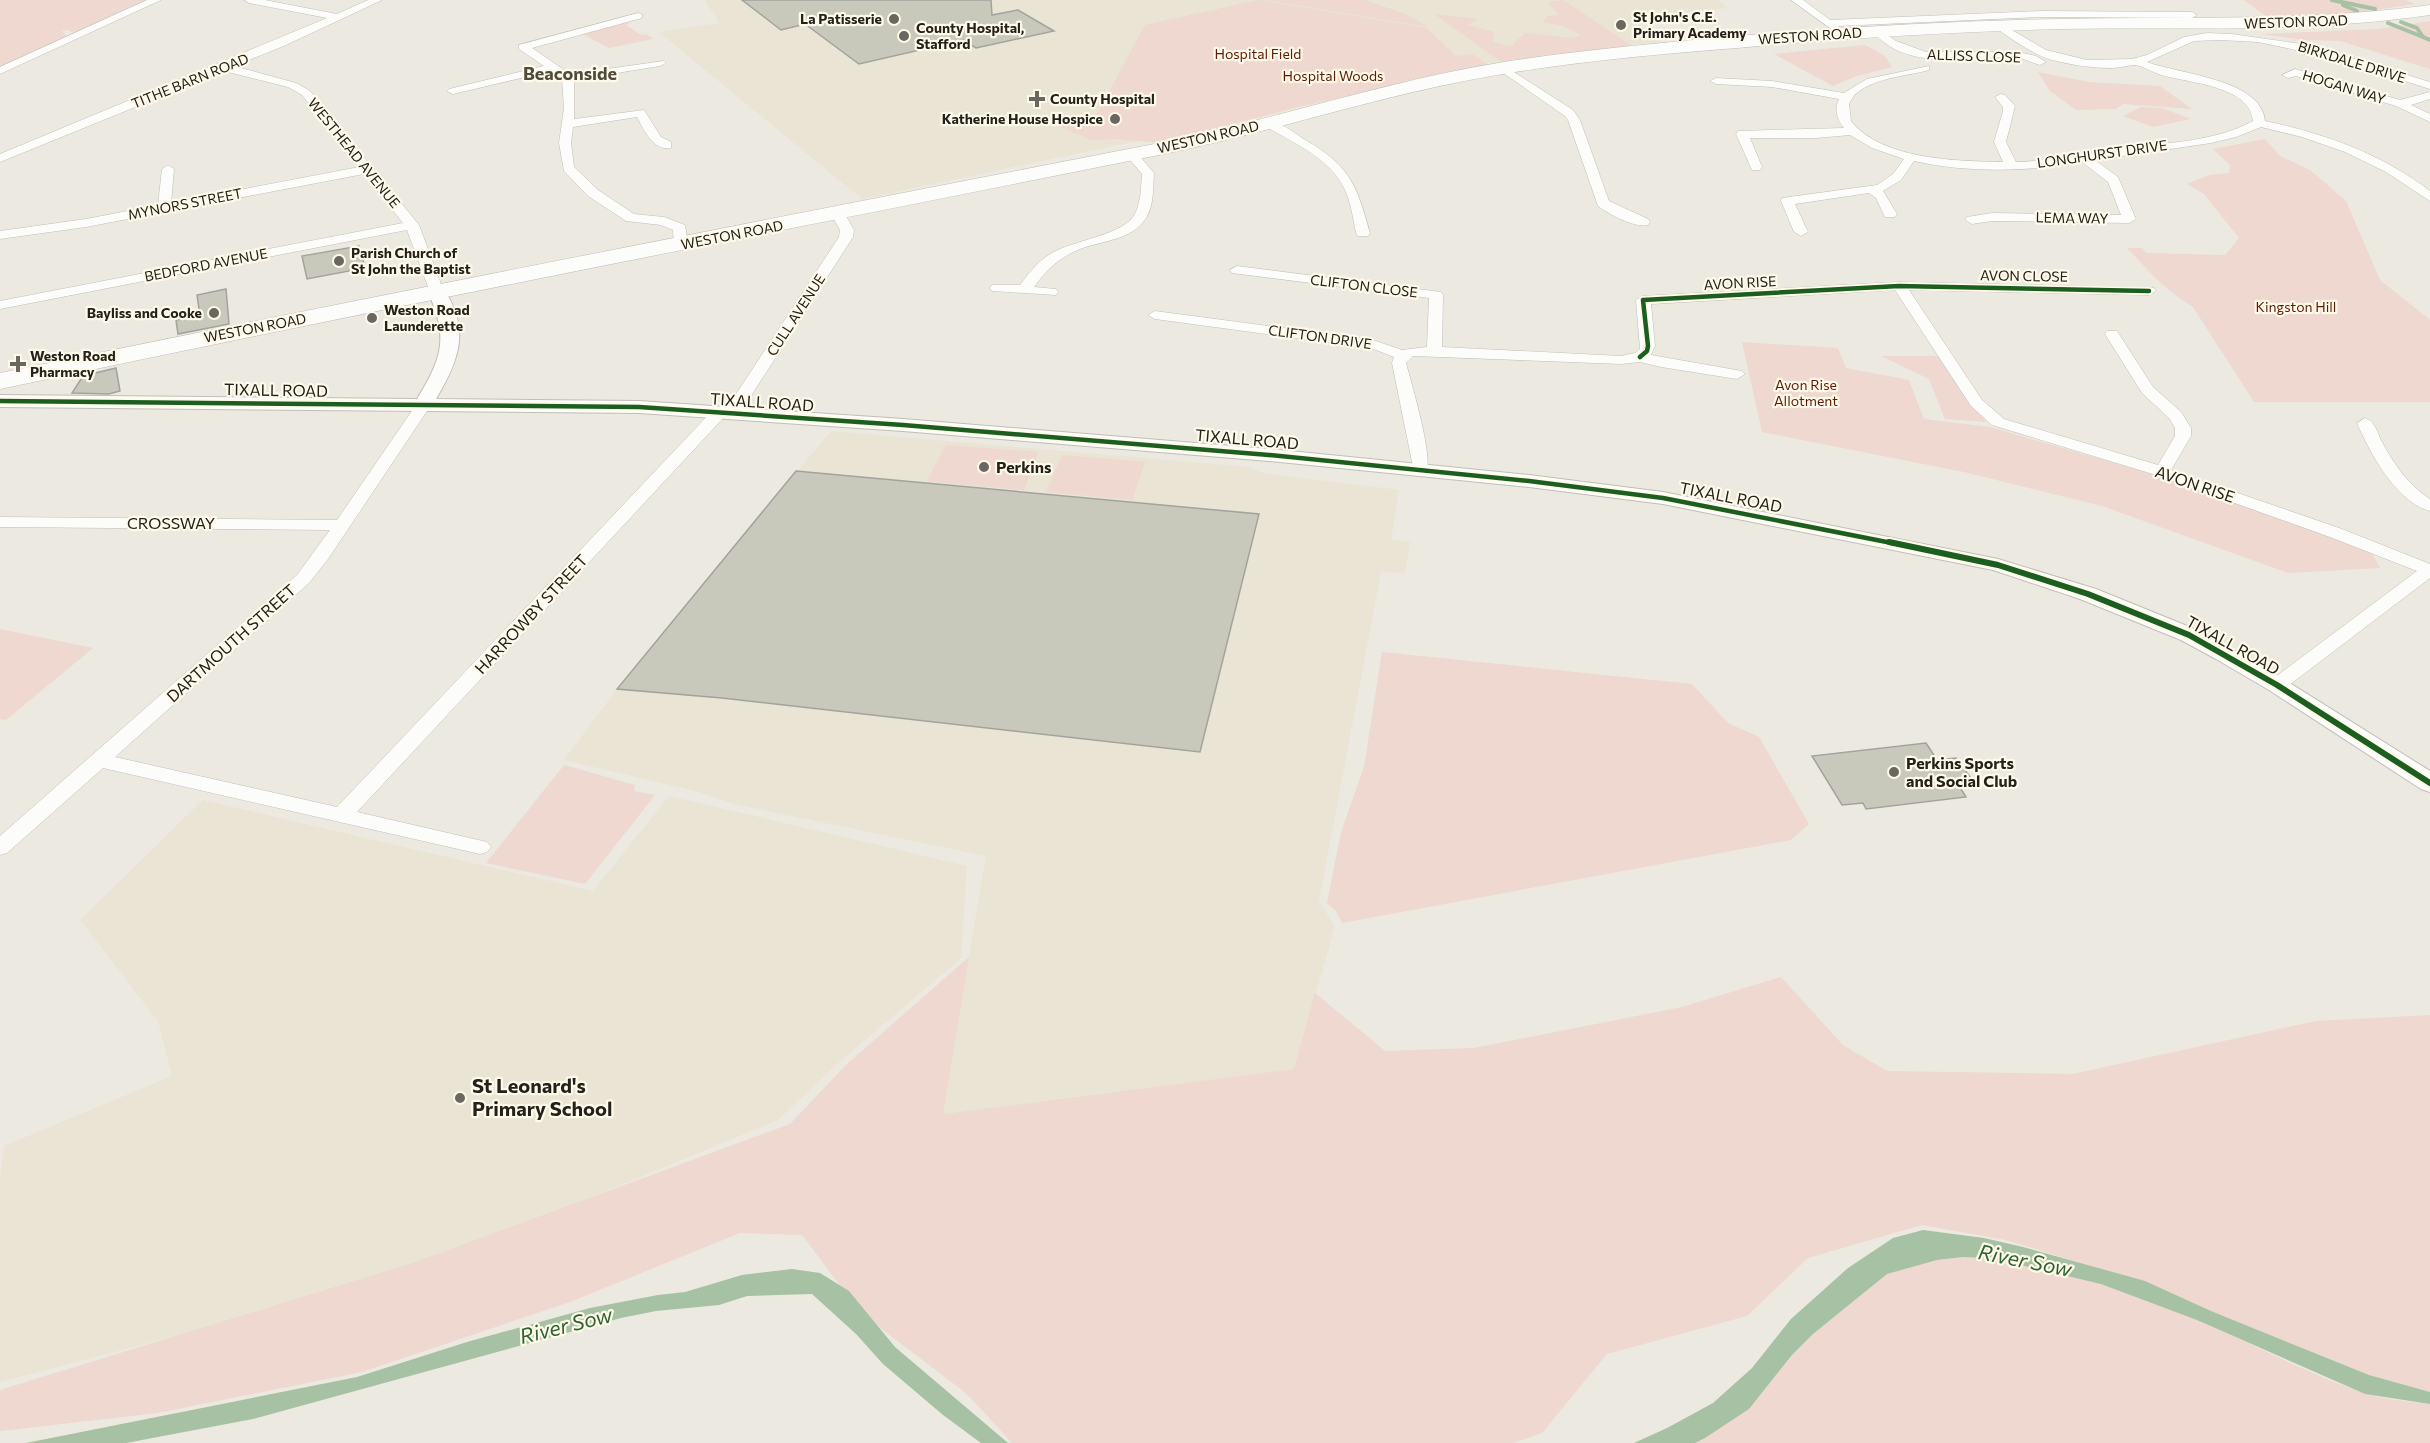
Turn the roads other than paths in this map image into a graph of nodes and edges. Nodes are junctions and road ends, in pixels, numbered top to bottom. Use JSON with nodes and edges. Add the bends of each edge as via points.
{"nodes":[{"id":1,"x":156,"y":0,"type":"edge"},
{"id":2,"x":249,"y":0,"type":"edge"},
{"id":3,"x":377,"y":0,"type":"edge"},
{"id":4,"x":1796,"y":0,"type":"edge"},
{"id":5,"x":2181,"y":4,"type":"dead end"},
{"id":6,"x":2430,"y":10,"type":"edge"},
{"id":7,"x":638,"y":16,"type":"dead end"},
{"id":8,"x":336,"y":17,"type":"junction"},
{"id":9,"x":2197,"y":19,"type":"junction"},
{"id":10,"x":2000,"y":26,"type":"junction"},
{"id":11,"x":1835,"y":28,"type":"junction"},
{"id":12,"x":1877,"y":31,"type":"junction"},
{"id":13,"x":2041,"y":62,"type":"dead end"},
{"id":14,"x":2136,"y":62,"type":"junction"},
{"id":15,"x":660,"y":63,"type":"dead end"},
{"id":16,"x":224,"y":67,"type":"junction"},
{"id":17,"x":555,"y":67,"type":"junction"},
{"id":18,"x":1503,"y":68,"type":"junction"},
{"id":19,"x":1925,"y":68,"type":"dead end"},
{"id":20,"x":0,"y":71,"type":"edge"},
{"id":21,"x":2288,"y":75,"type":"dead end"},
{"id":22,"x":568,"y":78,"type":"junction"},
{"id":23,"x":1716,"y":81,"type":"dead end"},
{"id":24,"x":2430,"y":86,"type":"edge"},
{"id":25,"x":453,"y":91,"type":"dead end"},
{"id":26,"x":2430,"y":95,"type":"edge"},
{"id":27,"x":1846,"y":97,"type":"junction"},
{"id":28,"x":2001,"y":97,"type":"dead end"},
{"id":29,"x":2400,"y":104,"type":"junction"},
{"id":30,"x":2430,"y":118,"type":"edge"},
{"id":31,"x":1269,"y":123,"type":"junction"},
{"id":32,"x":2259,"y":123,"type":"junction"},
{"id":33,"x":568,"y":124,"type":"junction"},
{"id":34,"x":1851,"y":130,"type":"junction"},
{"id":35,"x":667,"y":145,"type":"dead end"},
{"id":36,"x":1132,"y":155,"type":"junction"},
{"id":37,"x":1911,"y":157,"type":"junction"},
{"id":38,"x":0,"y":158,"type":"edge"},
{"id":39,"x":2084,"y":158,"type":"junction"},
{"id":40,"x":2011,"y":165,"type":"junction"},
{"id":41,"x":1756,"y":167,"type":"dead end"},
{"id":42,"x":168,"y":169,"type":"dead end"},
{"id":43,"x":369,"y":169,"type":"junction"},
{"id":44,"x":1873,"y":190,"type":"junction"},
{"id":45,"x":2430,"y":197,"type":"edge"},
{"id":46,"x":164,"y":208,"type":"junction"},
{"id":47,"x":838,"y":214,"type":"junction"},
{"id":48,"x":1890,"y":214,"type":"dead end"},
{"id":49,"x":1972,"y":220,"type":"dead end"},
{"id":50,"x":1643,"y":222,"type":"dead end"},
{"id":51,"x":412,"y":225,"type":"junction"},
{"id":52,"x":1801,"y":232,"type":"dead end"},
{"id":53,"x":1363,"y":233,"type":"dead end"},
{"id":54,"x":0,"y":235,"type":"edge"},
{"id":55,"x":681,"y":245,"type":"junction"},
{"id":56,"x":1237,"y":270,"type":"dead end"},
{"id":57,"x":1899,"y":286,"type":"junction"},
{"id":58,"x":997,"y":288,"type":"dead end"},
{"id":59,"x":1023,"y":290,"type":"junction"},
{"id":60,"x":2148,"y":291,"type":"dead end"},
{"id":61,"x":437,"y":292,"type":"junction"},
{"id":62,"x":1051,"y":292,"type":"dead end"},
{"id":63,"x":0,"y":305,"type":"edge"},
{"id":64,"x":1155,"y":315,"type":"dead end"},
{"id":65,"x":2112,"y":334,"type":"dead end"},
{"id":66,"x":1434,"y":351,"type":"junction"},
{"id":67,"x":1402,"y":356,"type":"junction"},
{"id":68,"x":1640,"y":357,"type":"junction"},
{"id":69,"x":1737,"y":374,"type":"dead end"},
{"id":70,"x":0,"y":381,"type":"edge"},
{"id":71,"x":0,"y":401,"type":"edge"},
{"id":72,"x":423,"y":405,"type":"junction"},
{"id":73,"x":725,"y":413,"type":"junction"},
{"id":74,"x":2365,"y":423,"type":"dead end"},
{"id":75,"x":1420,"y":469,"type":"junction"},
{"id":76,"x":2162,"y":472,"type":"junction"},
{"id":77,"x":2430,"y":506,"type":"edge"},
{"id":78,"x":0,"y":522,"type":"edge"},
{"id":79,"x":342,"y":525,"type":"junction"},
{"id":80,"x":2430,"y":570,"type":"edge"},
{"id":81,"x":2277,"y":685,"type":"junction"},
{"id":82,"x":99,"y":760,"type":"junction"},
{"id":83,"x":2430,"y":783,"type":"edge"},
{"id":84,"x":342,"y":815,"type":"junction"},
{"id":85,"x":480,"y":847,"type":"dead end"},
{"id":86,"x":0,"y":848,"type":"edge"}],
"edges":[{"from":1,"to":20,"type":"street"},
{"from":2,"to":8,"type":"street"},
{"from":3,"to":8,"type":"street","name":"TITHE BARN ROAD"},
{"from":4,"to":11,"type":"street"},
{"from":5,"to":9,"type":"street"},
{"from":6,"to":9,"type":"highway","name":"WESTON ROAD","via":[[2338,21]]},
{"from":7,"to":17,"type":"street","via":[[523,46]]},
{"from":8,"to":16,"type":"street","name":"TITHE BARN ROAD"},
{"from":9,"to":10,"type":"highway","name":"WESTON ROAD"},
{"from":9,"to":11,"type":"street","name":"WESTON ROAD","via":[[2041,14]]},
{"from":10,"to":12,"type":"highway","name":"WESTON ROAD"},
{"from":10,"to":14,"type":"street","name":"BIRKDALE DRIVE","via":[[2029,46],[2056,56],[2102,63]]},
{"from":11,"to":12,"type":"highway","name":"WESTON ROAD"},
{"from":11,"to":18,"type":"highway","name":"WESTON ROAD"},
{"from":12,"to":13,"type":"street","name":"ALLISS CLOSE","via":[[1894,46],[1917,54],[1954,58],[2019,55]]},
{"from":14,"to":24,"type":"street","name":"BIRKDALE DRIVE","via":[[2193,38],[2252,38],[2331,52]]},
{"from":14,"to":32,"type":"street","via":[[2233,91],[2254,105]]},
{"from":15,"to":22,"type":"street"},
{"from":16,"to":38,"type":"street","name":"TITHE BARN ROAD"},
{"from":16,"to":43,"type":"street","name":"WESTHEAD AVENUE","via":[[301,88]]},
{"from":17,"to":22,"type":"street"},
{"from":17,"to":25,"type":"street"},
{"from":18,"to":31,"type":"highway","name":"WESTON ROAD","via":[[1382,93]]},
{"from":18,"to":50,"type":"street","via":[[1569,113],[1603,203]]},
{"from":19,"to":27,"type":"street","via":[[1865,84]]},
{"from":21,"to":29,"type":"street","name":"HOGAN WAY","via":[[2295,72]]},
{"from":22,"to":33,"type":"street"},
{"from":23,"to":27,"type":"street","via":[[1772,84]]},
{"from":26,"to":29,"type":"street","name":"HOGAN WAY"},
{"from":27,"to":34,"type":"street","via":[[1842,117]]},
{"from":28,"to":40,"type":"street","via":[[2009,111],[2000,142]]},
{"from":29,"to":30,"type":"street","name":"HOGAN WAY"},
{"from":31,"to":36,"type":"highway","name":"WESTON ROAD"},
{"from":31,"to":53,"type":"street","via":[[1318,154],[1342,176],[1351,190]]},
{"from":32,"to":39,"type":"street","name":"LONGHURST DRIVE","via":[[2216,138]]},
{"from":32,"to":45,"type":"street","via":[[2336,142],[2382,164]]},
{"from":33,"to":35,"type":"street","via":[[640,113],[656,139]]},
{"from":33,"to":55,"type":"street","via":[[568,168],[593,193],[631,218],[664,221],[680,228]]},
{"from":34,"to":37,"type":"street","name":"LONGHURST DRIVE","via":[[1870,143]]},
{"from":34,"to":41,"type":"street","via":[[1742,134]]},
{"from":36,"to":47,"type":"highway","name":"WESTON ROAD"},
{"from":36,"to":59,"type":"street","via":[[1148,173],[1142,217],[1136,225],[1056,256]]},
{"from":37,"to":40,"type":"street","name":"LONGHURST DRIVE","via":[[1948,163]]},
{"from":37,"to":44,"type":"street","via":[[1889,184]]},
{"from":39,"to":40,"type":"street","name":"LONGHURST DRIVE"},
{"from":39,"to":49,"type":"street","name":"LEMA WAY","via":[[2114,180],[2128,219],[1992,216]]},
{"from":42,"to":46,"type":"street"},
{"from":43,"to":46,"type":"street","name":"MYNORS STREET"},
{"from":43,"to":51,"type":"street","name":"WESTHEAD AVENUE"},
{"from":44,"to":48,"type":"street","via":[[1881,196]]},
{"from":44,"to":52,"type":"street","via":[[1786,201]]},
{"from":46,"to":54,"type":"street","name":"MYNORS STREET"},
{"from":47,"to":55,"type":"highway","name":"WESTON ROAD"},
{"from":47,"to":73,"type":"street","name":"CULL AVENUE","via":[[847,230],[846,237]]},
{"from":51,"to":61,"type":"street","name":"WESTHEAD AVENUE"},
{"from":51,"to":63,"type":"street","name":"BEDFORD AVENUE"},
{"from":55,"to":61,"type":"highway","name":"WESTON ROAD"},
{"from":56,"to":66,"type":"street","name":"CLIFTON CLOSE","via":[[1436,296]]},
{"from":57,"to":60,"type":"street","name":"AVON CLOSE"},
{"from":57,"to":68,"type":"street","name":"AVON RISE","via":[[1644,300],[1648,346]]},
{"from":57,"to":76,"type":"street","name":"AVON RISE","via":[[1976,403],[1992,418]]},
{"from":58,"to":59,"type":"street"},
{"from":59,"to":62,"type":"street"},
{"from":61,"to":70,"type":"highway","name":"WESTON ROAD"},
{"from":61,"to":72,"type":"street","via":[[446,309],[452,343],[448,363]]},
{"from":64,"to":67,"type":"street","name":"CLIFTON DRIVE","via":[[1373,344]]},
{"from":65,"to":76,"type":"street","via":[[2147,390],[2175,415],[2183,428],[2183,436]]},
{"from":66,"to":67,"type":"street"},
{"from":66,"to":68,"type":"street","via":[[1621,360]]},
{"from":67,"to":75,"type":"street","via":[[1399,363]]},
{"from":68,"to":69,"type":"street"},
{"from":71,"to":72,"type":"street","name":"TIXALL ROAD"},
{"from":72,"to":73,"type":"street","name":"TIXALL ROAD","via":[[639,407]]},
{"from":72,"to":79,"type":"street","name":"DARTMOUTH STREET"},
{"from":73,"to":75,"type":"street","name":"TIXALL ROAD"},
{"from":73,"to":84,"type":"street","name":"HARROWBY STREET"},
{"from":74,"to":77,"type":"street","via":[[2390,468],[2406,488]]},
{"from":75,"to":81,"type":"street","name":"TIXALL ROAD","via":[[1663,498],[1998,565],[2088,594],[2189,635]]},
{"from":76,"to":80,"type":"street","name":"AVON RISE"},
{"from":78,"to":79,"type":"street","name":"CROSSWAY"},
{"from":79,"to":82,"type":"street","name":"DARTMOUTH STREET","via":[[303,579]]},
{"from":80,"to":81,"type":"street","name":"AVON RISE"},
{"from":81,"to":83,"type":"street","name":"TIXALL ROAD"},
{"from":82,"to":84,"type":"street"},
{"from":82,"to":86,"type":"street","name":"DARTMOUTH STREET"},
{"from":84,"to":85,"type":"street"}]}
